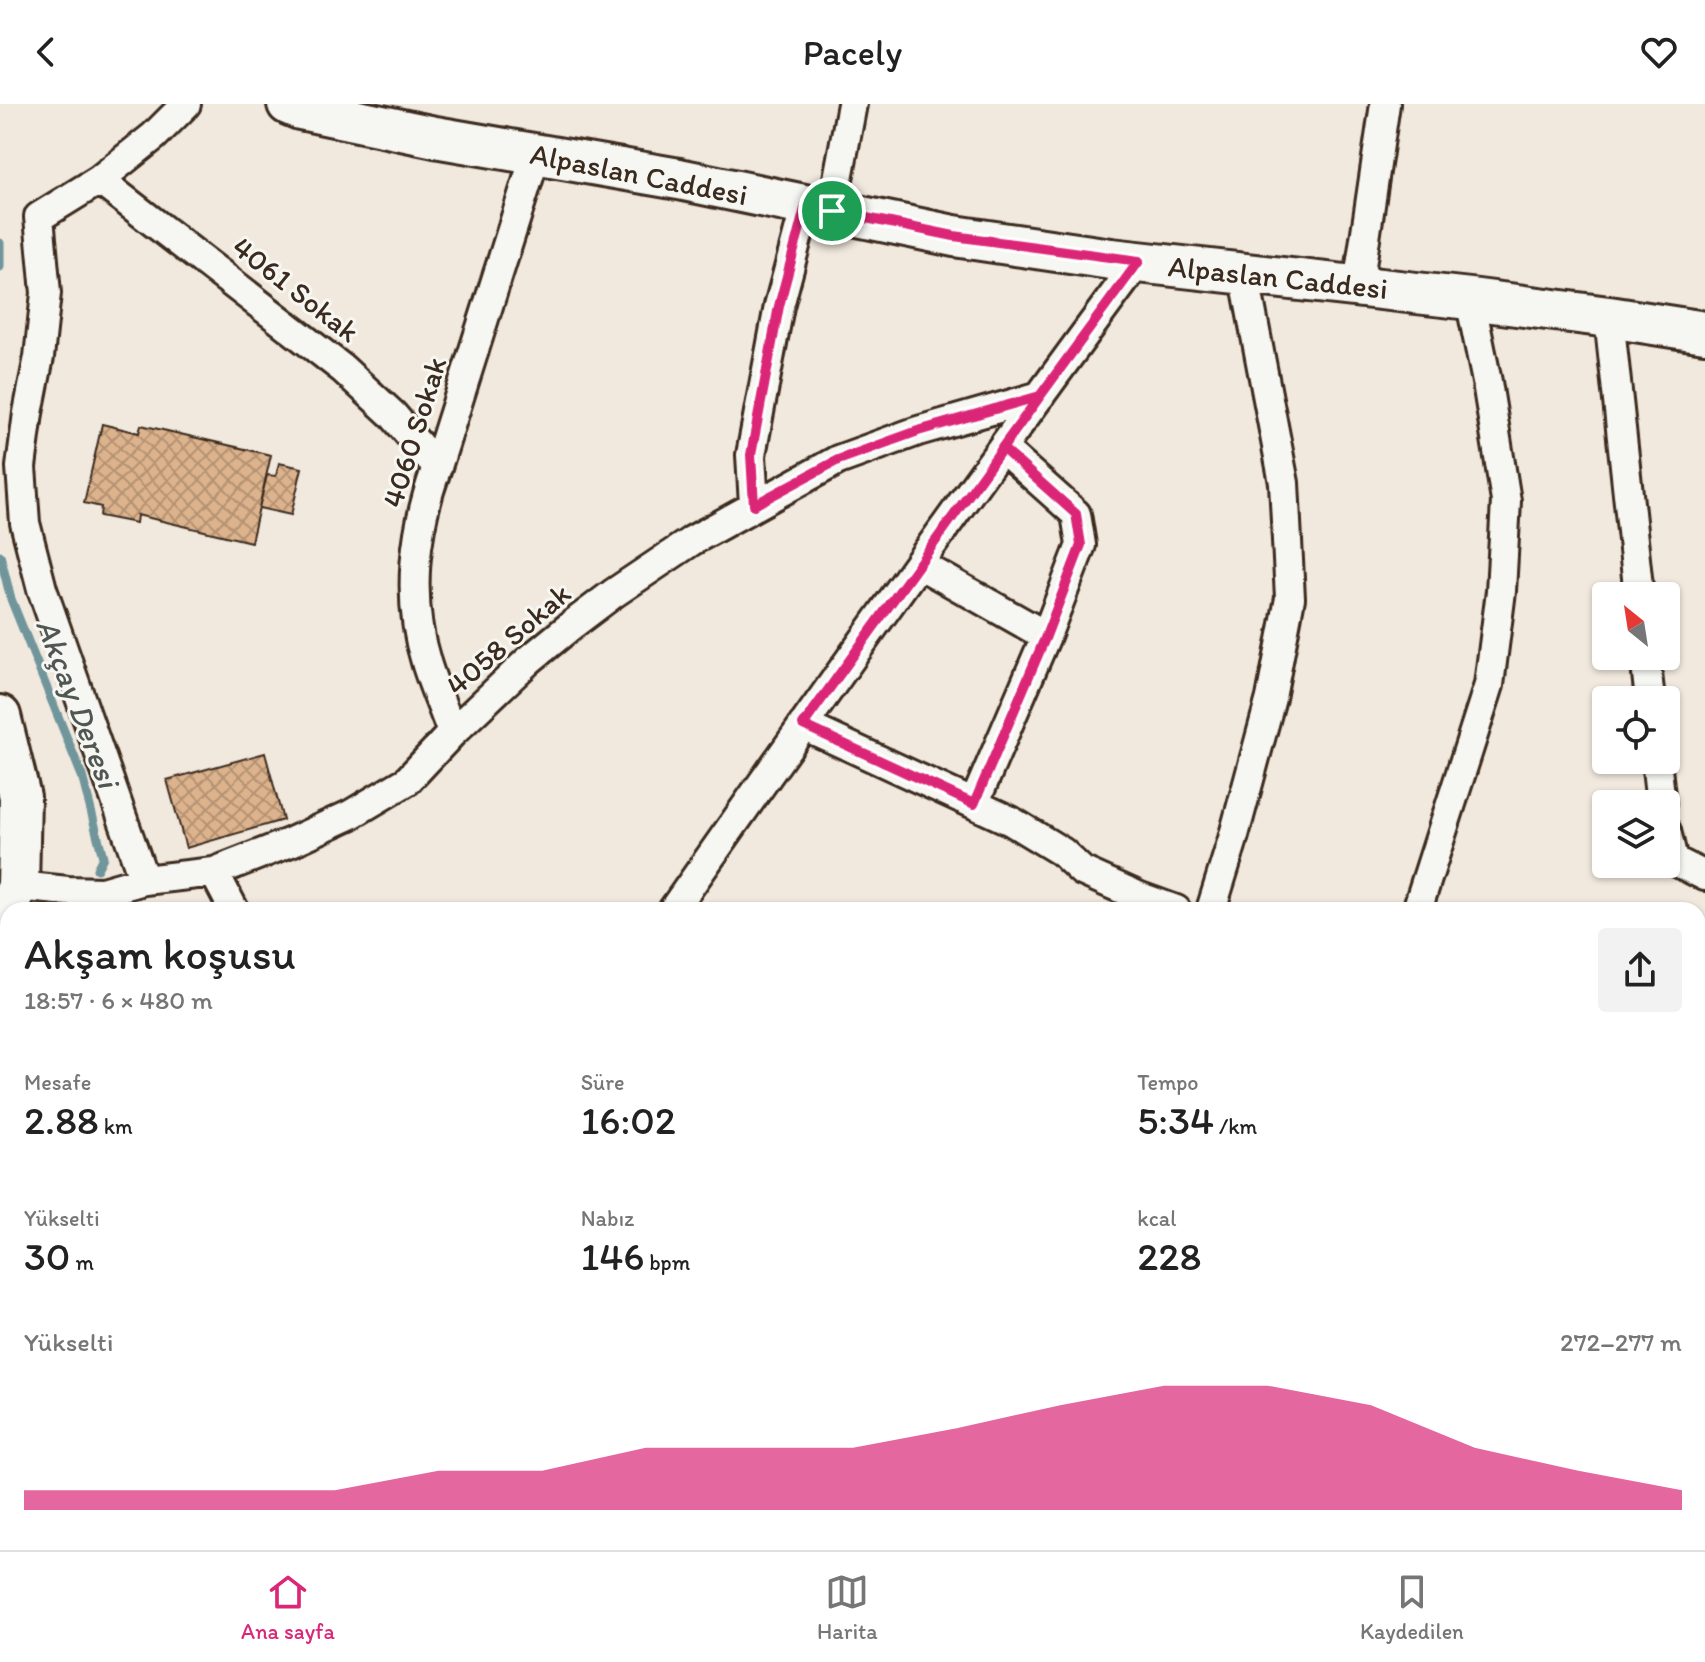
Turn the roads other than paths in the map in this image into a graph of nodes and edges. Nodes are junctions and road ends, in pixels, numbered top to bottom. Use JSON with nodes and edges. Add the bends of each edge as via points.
{"nodes":[{"id":1,"x":186,"y":104,"type":"edge"},
{"id":2,"x":288,"y":104,"type":"edge"},
{"id":3,"x":852,"y":104,"type":"edge"},
{"id":4,"x":1385,"y":104,"type":"edge"},
{"id":5,"x":536,"y":154,"type":"junction"},
{"id":6,"x":99,"y":180,"type":"junction"},
{"id":7,"x":819,"y":208,"type":"junction"},
{"id":8,"x":1139,"y":261,"type":"junction"},
{"id":9,"x":1244,"y":273,"type":"junction"},
{"id":10,"x":1358,"y":286,"type":"junction"},
{"id":11,"x":1470,"y":299,"type":"junction"},
{"id":12,"x":1609,"y":317,"type":"junction"},
{"id":13,"x":1705,"y":332,"type":"edge"},
{"id":14,"x":1040,"y":396,"type":"junction"},
{"id":15,"x":1002,"y":448,"type":"junction"},
{"id":16,"x":437,"y":467,"type":"junction"},
{"id":17,"x":754,"y":505,"type":"junction"},
{"id":18,"x":919,"y":564,"type":"junction"},
{"id":19,"x":1637,"y":582,"type":"edge"},
{"id":20,"x":1046,"y":636,"type":"junction"},
{"id":21,"x":0,"y":716,"type":"edge"},
{"id":22,"x":803,"y":725,"type":"junction"},
{"id":23,"x":452,"y":733,"type":"junction"},
{"id":24,"x":10,"y":797,"type":"edge"},
{"id":25,"x":974,"y":804,"type":"junction"},
{"id":26,"x":1680,"y":864,"type":"edge"},
{"id":27,"x":214,"y":872,"type":"junction"},
{"id":28,"x":1705,"y":876,"type":"edge"},
{"id":29,"x":144,"y":880,"type":"junction"},
{"id":30,"x":18,"y":886,"type":"junction"},
{"id":31,"x":100,"y":901,"type":"edge"},
{"id":32,"x":11,"y":902,"type":"edge"},
{"id":33,"x":230,"y":902,"type":"edge"},
{"id":34,"x":679,"y":902,"type":"edge"},
{"id":35,"x":1154,"y":902,"type":"edge"},
{"id":36,"x":1213,"y":902,"type":"edge"},
{"id":37,"x":1420,"y":902,"type":"edge"}],
"edges":[{"from":1,"to":6,"type":"street"},
{"from":2,"to":5,"type":"street","name":"Alpaslan Caddesi"},
{"from":3,"to":7,"type":"street"},
{"from":4,"to":10,"type":"street"},
{"from":5,"to":7,"type":"street","name":"Alpaslan Caddesi"},
{"from":5,"to":16,"type":"street","name":"4060 Sokak"},
{"from":6,"to":16,"type":"street","name":"4061 Sokak","via":[[343,369],[393,415]]},
{"from":6,"to":29,"type":"street","via":[[39,217],[46,293],[21,467],[25,523],[42,589]]},
{"from":7,"to":8,"type":"street","name":"Alpaslan Caddesi","via":[[954,236]]},
{"from":7,"to":17,"type":"street","via":[[779,306],[751,455]]},
{"from":8,"to":9,"type":"street","name":"Alpaslan Caddesi"},
{"from":8,"to":14,"type":"street"},
{"from":9,"to":10,"type":"street","name":"Alpaslan Caddesi"},
{"from":9,"to":36,"type":"street","via":[[1284,483],[1290,598],[1271,698]]},
{"from":10,"to":11,"type":"street","name":"Alpaslan Caddesi"},
{"from":11,"to":12,"type":"street","name":"Alpaslan Caddesi"},
{"from":11,"to":37,"type":"street","via":[[1506,501],[1501,591],[1489,685]]},
{"from":12,"to":13,"type":"street","name":"Alpaslan Caddesi"},
{"from":12,"to":19,"type":"street"},
{"from":14,"to":15,"type":"street"},
{"from":14,"to":17,"type":"street","name":"4058 Sokak","via":[[838,460]]},
{"from":15,"to":18,"type":"street"},
{"from":15,"to":20,"type":"street","via":[[1076,514],[1081,545]]},
{"from":16,"to":23,"type":"street","name":"4060 Sokak","via":[[415,550],[415,612],[425,661]]},
{"from":17,"to":23,"type":"street","name":"4058 Sokak","via":[[614,593],[529,660]]},
{"from":18,"to":20,"type":"street"},
{"from":18,"to":22,"type":"street"},
{"from":20,"to":25,"type":"street"},
{"from":21,"to":24,"type":"street"},
{"from":22,"to":25,"type":"street"},
{"from":22,"to":34,"type":"street"},
{"from":23,"to":27,"type":"street","name":"4058 Sokak","via":[[407,781],[362,808]]},
{"from":24,"to":30,"type":"street"},
{"from":25,"to":35,"type":"street","via":[[1062,852],[1082,871]]},
{"from":26,"to":28,"type":"street"},
{"from":27,"to":29,"type":"street","name":"4058 Sokak"},
{"from":27,"to":33,"type":"street"},
{"from":29,"to":31,"type":"street","name":"4058 Sokak"},
{"from":30,"to":31,"type":"street","name":"4058 Sokak","via":[[68,891]]},
{"from":30,"to":32,"type":"street"}]}
